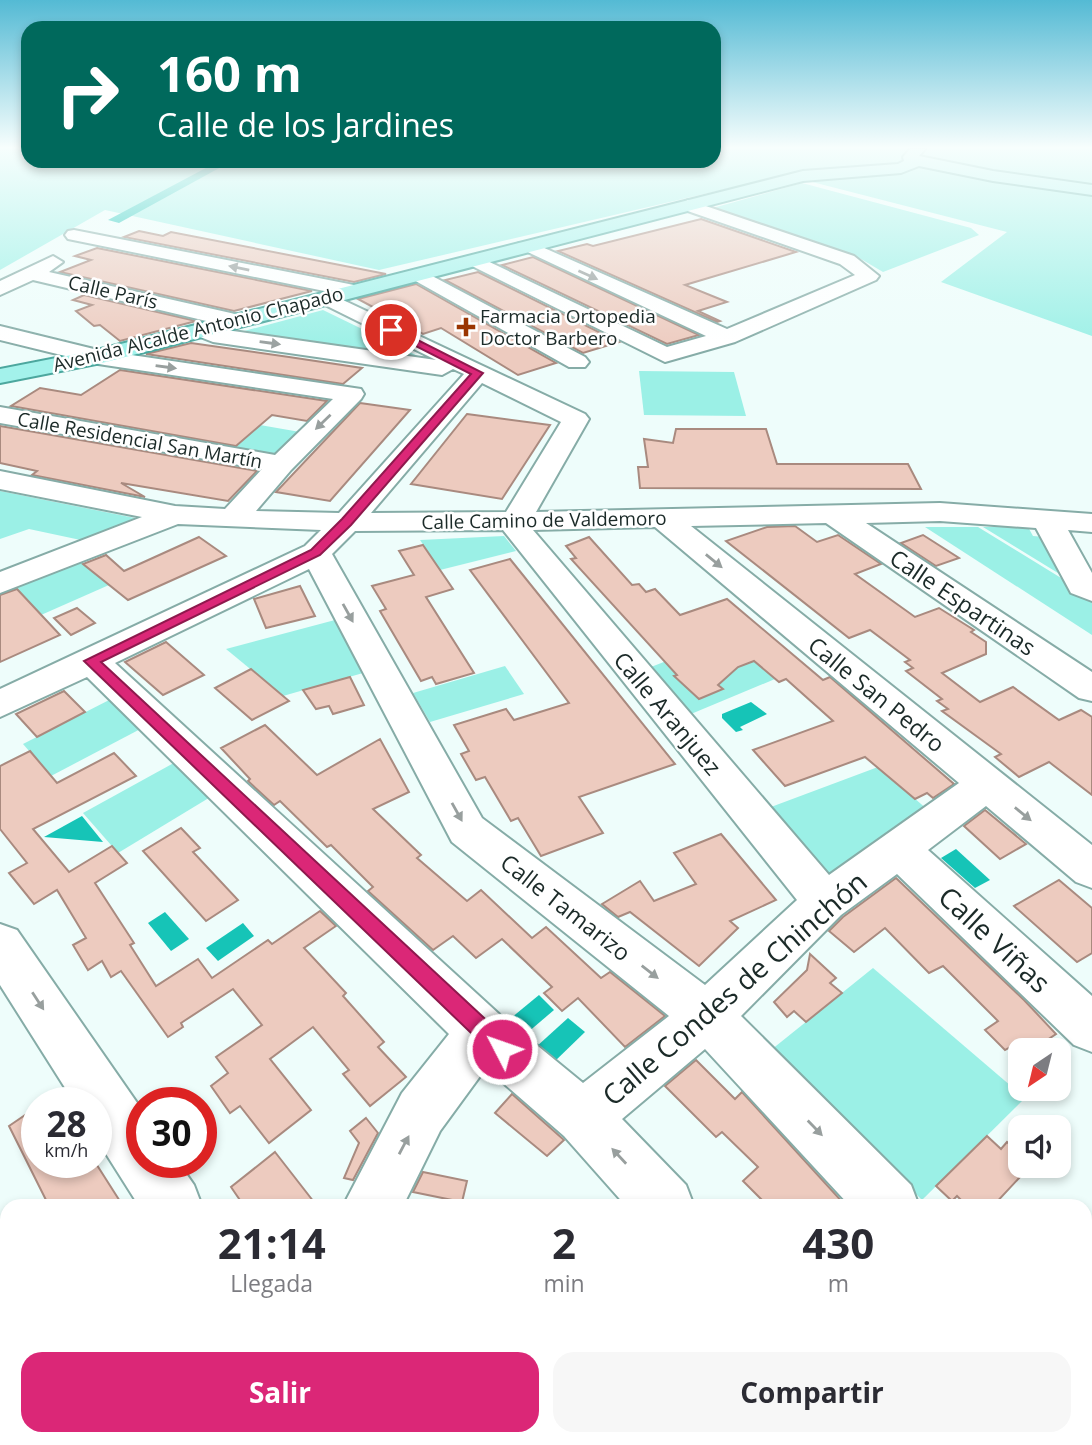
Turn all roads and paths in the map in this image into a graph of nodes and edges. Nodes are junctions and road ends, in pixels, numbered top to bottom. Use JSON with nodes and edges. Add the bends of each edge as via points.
{"nodes":[{"id":1,"x":644,"y":216,"type":"edge"},
{"id":2,"x":721,"y":216,"type":"edge"},
{"id":3,"x":74,"y":235,"type":"dead end"},
{"id":4,"x":99,"y":239,"type":"junction"},
{"id":5,"x":526,"y":247,"type":"junction"},
{"id":6,"x":472,"y":261,"type":"junction"},
{"id":7,"x":30,"y":273,"type":"junction"},
{"id":8,"x":419,"y":275,"type":"junction"},
{"id":9,"x":0,"y":289,"type":"edge"},
{"id":10,"x":354,"y":291,"type":"junction"},
{"id":11,"x":326,"y":298,"type":"junction"},
{"id":12,"x":236,"y":321,"type":"junction"},
{"id":13,"x":203,"y":330,"type":"junction"},
{"id":14,"x":0,"y":333,"type":"edge"},
{"id":15,"x":727,"y":337,"type":"junction"},
{"id":16,"x":639,"y":342,"type":"junction"},
{"id":17,"x":98,"y":357,"type":"junction"},
{"id":18,"x":577,"y":362,"type":"junction"},
{"id":19,"x":478,"y":373,"type":"junction"},
{"id":20,"x":0,"y":376,"type":"edge"},
{"id":21,"x":506,"y":386,"type":"junction"},
{"id":22,"x":0,"y":415,"type":"edge"},
{"id":23,"x":281,"y":464,"type":"junction"},
{"id":24,"x":0,"y":480,"type":"edge"},
{"id":25,"x":175,"y":515,"type":"junction"},
{"id":26,"x":834,"y":515,"type":"junction"},
{"id":27,"x":662,"y":518,"type":"junction"},
{"id":28,"x":233,"y":519,"type":"junction"},
{"id":29,"x":1046,"y":520,"type":"junction"},
{"id":30,"x":515,"y":521,"type":"junction"},
{"id":31,"x":1092,"y":523,"type":"edge"},
{"id":32,"x":331,"y":537,"type":"junction"},
{"id":33,"x":1081,"y":563,"type":"edge"},
{"id":34,"x":0,"y":583,"type":"edge"},
{"id":35,"x":1092,"y":591,"type":"edge"},
{"id":36,"x":91,"y":661,"type":"junction"},
{"id":37,"x":1092,"y":689,"type":"edge"},
{"id":38,"x":0,"y":704,"type":"edge"},
{"id":39,"x":987,"y":785,"type":"junction"},
{"id":40,"x":899,"y":849,"type":"junction"},
{"id":41,"x":1092,"y":870,"type":"edge"},
{"id":42,"x":825,"y":902,"type":"junction"},
{"id":43,"x":0,"y":944,"type":"edge"},
{"id":44,"x":707,"y":1016,"type":"junction"},
{"id":45,"x":1092,"y":1029,"type":"edge"},
{"id":46,"x":482,"y":1032,"type":"junction"},
{"id":47,"x":583,"y":1117,"type":"junction"},
{"id":48,"x":126,"y":1134,"type":"edge"},
{"id":49,"x":155,"y":1178,"type":"edge"},
{"id":50,"x":168,"y":1199,"type":"edge"},
{"id":51,"x":376,"y":1199,"type":"edge"},
{"id":52,"x":659,"y":1199,"type":"edge"},
{"id":53,"x":883,"y":1199,"type":"edge"}],
"edges":[{"from":1,"to":5,"type":"main road","name":"Avenida Alcalde Antonio Chapado"},
{"from":2,"to":15,"type":"street","via":[[847,260],[869,276]]},
{"from":3,"to":4,"type":"street"},
{"from":4,"to":7,"type":"street"},
{"from":10,"to":4,"type":"street","one_way":true},
{"from":5,"to":6,"type":"main road","name":"Avenida Alcalde Antonio Chapado"},
{"from":5,"to":15,"type":"street","one_way":true},
{"from":6,"to":8,"type":"main road","name":"Avenida Alcalde Antonio Chapado"},
{"from":6,"to":16,"type":"street"},
{"from":7,"to":9,"type":"street"},
{"from":7,"to":12,"type":"street","name":"Calle París"},
{"from":8,"to":10,"type":"main road","name":"Avenida Alcalde Antonio Chapado"},
{"from":8,"to":18,"type":"street"},
{"from":10,"to":11,"type":"main road","name":"Avenida Alcalde Antonio Chapado"},
{"from":11,"to":12,"type":"main road","name":"Avenida Alcalde Antonio Chapado"},
{"from":11,"to":19,"type":"street"},
{"from":12,"to":13,"type":"main road","name":"Avenida Alcalde Antonio Chapado"},
{"from":13,"to":17,"type":"main road","name":"Avenida Alcalde Antonio Chapado"},
{"from":13,"to":19,"type":"street","one_way":true},
{"from":14,"to":17,"type":"street"},
{"from":15,"to":16,"type":"street","via":[[665,355]]},
{"from":16,"to":18,"type":"street"},
{"from":17,"to":20,"type":"main road","name":"Avenida Alcalde Antonio Chapado"},
{"from":17,"to":23,"type":"street","one_way":true,"via":[[352,394]]},
{"from":18,"to":21,"type":"street"},
{"from":19,"to":21,"type":"street"},
{"from":19,"to":32,"type":"street"},
{"from":21,"to":30,"type":"street","via":[[576,419]]},
{"from":22,"to":23,"type":"street","name":"Calle Residencial San Martín"},
{"from":23,"to":28,"type":"street"},
{"from":24,"to":25,"type":"street","name":"Calle Camino de Valdemoro"},
{"from":25,"to":28,"type":"street","name":"Calle Camino de Valdemoro"},
{"from":25,"to":34,"type":"street"},
{"from":26,"to":27,"type":"street","name":"Calle Camino de Valdemoro"},
{"from":26,"to":29,"type":"street","name":"Calle Camino de Valdemoro","via":[[940,512]]},
{"from":26,"to":37,"type":"street","name":"Calle Espartinas"},
{"from":27,"to":30,"type":"street","name":"Calle Camino de Valdemoro"},
{"from":27,"to":39,"type":"street","name":"Calle San Pedro","one_way":true},
{"from":28,"to":32,"type":"street","name":"Calle Camino de Valdemoro"},
{"from":29,"to":31,"type":"street","name":"Calle Camino de Valdemoro"},
{"from":29,"to":33,"type":"street"},
{"from":30,"to":32,"type":"street","name":"Calle Camino de Valdemoro"},
{"from":30,"to":42,"type":"street","name":"Calle Aranjuez","via":[[528,544]]},
{"from":32,"to":36,"type":"street"},
{"from":32,"to":44,"type":"street","name":"Calle Tamarizo","one_way":true,"via":[[467,830]]},
{"from":33,"to":35,"type":"street","via":[[1083,586]]},
{"from":36,"to":38,"type":"street"},
{"from":36,"to":46,"type":"street"},
{"from":39,"to":40,"type":"street","name":"Calle Condes de Chinchón"},
{"from":39,"to":41,"type":"street","name":"Calle San Pedro","one_way":true},
{"from":40,"to":42,"type":"street","name":"Calle Condes de Chinchón"},
{"from":40,"to":45,"type":"street","name":"Calle Viñas"},
{"from":42,"to":44,"type":"street","name":"Calle Condes de Chinchón"},
{"from":43,"to":48,"type":"street","one_way":true},
{"from":44,"to":47,"type":"street","name":"Calle Condes de Chinchón"},
{"from":44,"to":53,"type":"street","name":"Calle Tamarizo","one_way":true},
{"from":46,"to":47,"type":"street"},
{"from":51,"to":46,"type":"street","one_way":true,"via":[[421,1112]]},
{"from":52,"to":47,"type":"street","one_way":true},
{"from":49,"to":50,"type":"street"}]}
